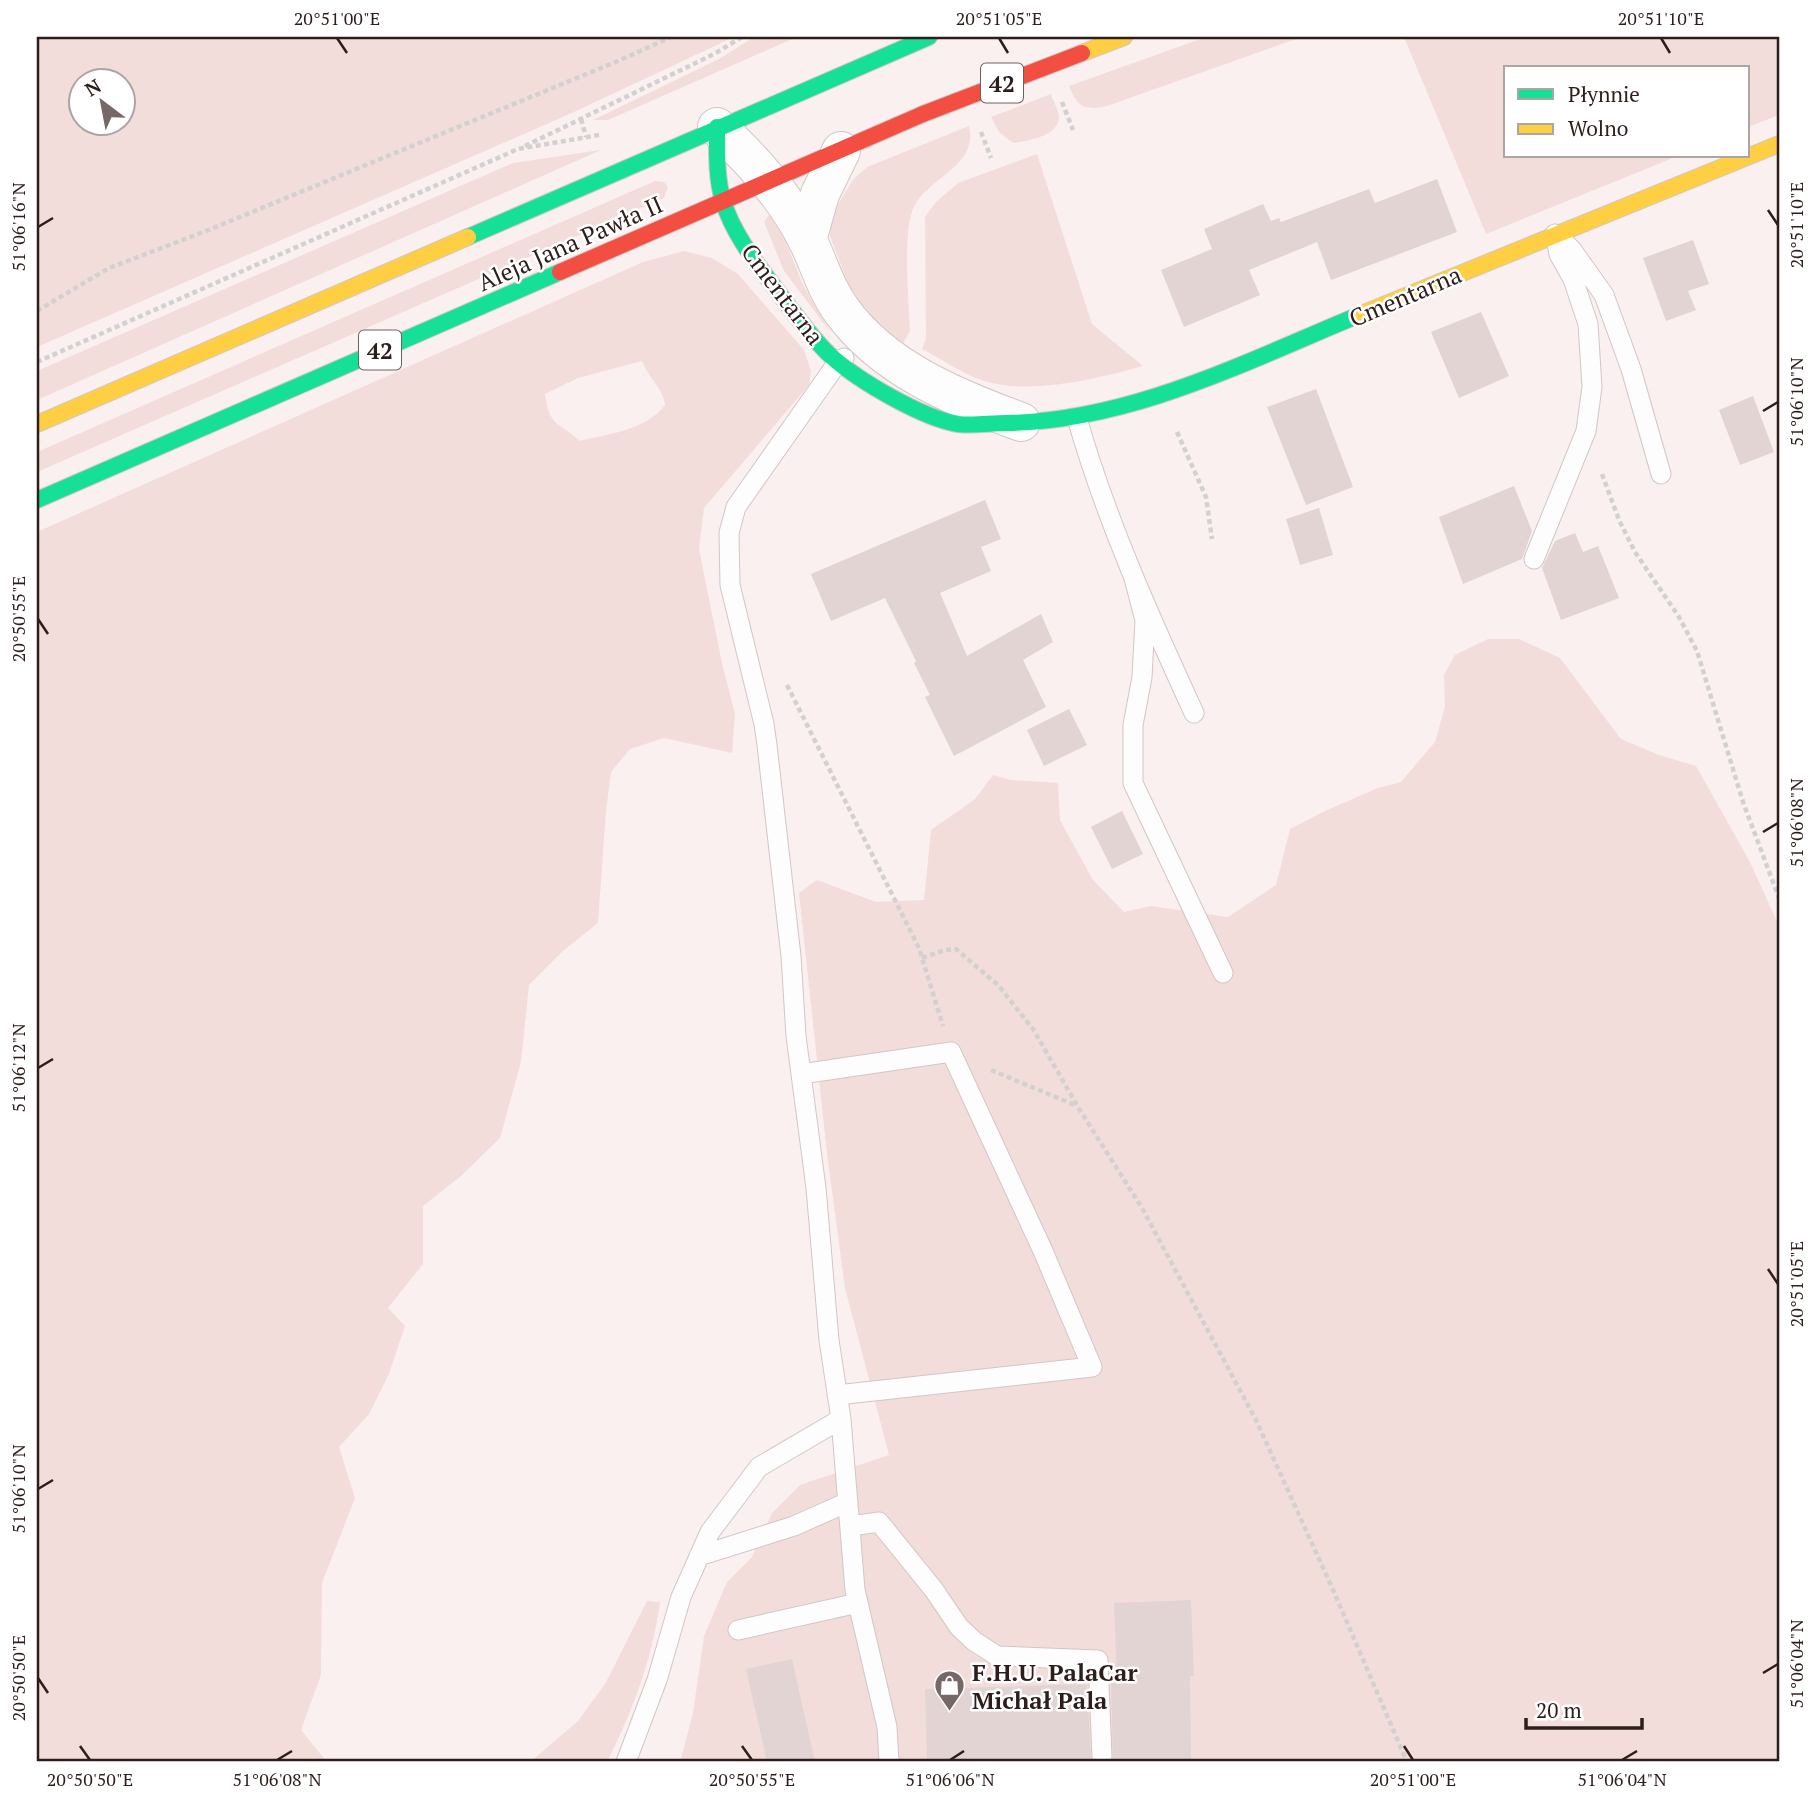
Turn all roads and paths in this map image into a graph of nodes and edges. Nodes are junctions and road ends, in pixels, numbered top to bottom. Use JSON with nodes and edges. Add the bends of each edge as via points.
{"nodes":[{"id":1,"x":671,"y":37,"type":"edge"},
{"id":2,"x":741,"y":37,"type":"edge"},
{"id":3,"x":929,"y":37,"type":"edge"},
{"id":4,"x":1124,"y":37,"type":"edge"},
{"id":5,"x":1069,"y":117,"type":"dead end"},
{"id":6,"x":581,"y":119,"type":"junction"},
{"id":7,"x":717,"y":127,"type":"junction"},
{"id":8,"x":1073,"y":130,"type":"dead end"},
{"id":9,"x":612,"y":133,"type":"dead end"},
{"id":10,"x":586,"y":137,"type":"junction"},
{"id":11,"x":1779,"y":144,"type":"edge"},
{"id":12,"x":518,"y":149,"type":"junction"},
{"id":13,"x":841,"y":151,"type":"junction"},
{"id":14,"x":1750,"y":156,"type":"edge"},
{"id":15,"x":1744,"y":158,"type":"edge"},
{"id":16,"x":769,"y":181,"type":"junction"},
{"id":17,"x":723,"y":201,"type":"junction"},
{"id":18,"x":1555,"y":234,"type":"junction"},
{"id":19,"x":807,"y":240,"type":"junction"},
{"id":20,"x":37,"y":311,"type":"edge"},
{"id":21,"x":853,"y":351,"type":"junction"},
{"id":22,"x":37,"y":362,"type":"edge"},
{"id":23,"x":1161,"y":396,"type":"junction"},
{"id":24,"x":1077,"y":418,"type":"junction"},
{"id":25,"x":1023,"y":423,"type":"joint"},
{"id":26,"x":37,"y":424,"type":"edge"},
{"id":27,"x":1586,"y":431,"type":"junction"},
{"id":28,"x":1661,"y":474,"type":"dead end"},
{"id":29,"x":37,"y":500,"type":"edge"},
{"id":30,"x":1212,"y":539,"type":"dead end"},
{"id":31,"x":1534,"y":559,"type":"dead end"},
{"id":32,"x":1135,"y":578,"type":"junction"},
{"id":33,"x":783,"y":680,"type":"dead end"},
{"id":34,"x":1194,"y":713,"type":"dead end"},
{"id":35,"x":1779,"y":898,"type":"edge"},
{"id":36,"x":922,"y":958,"type":"junction"},
{"id":37,"x":1223,"y":974,"type":"dead end"},
{"id":38,"x":951,"y":1052,"type":"junction"},
{"id":39,"x":801,"y":1074,"type":"junction"},
{"id":40,"x":1078,"y":1107,"type":"junction"},
{"id":41,"x":837,"y":1395,"type":"junction"},
{"id":42,"x":841,"y":1419,"type":"junction"},
{"id":43,"x":848,"y":1502,"type":"junction"},
{"id":44,"x":851,"y":1526,"type":"junction"},
{"id":45,"x":699,"y":1556,"type":"junction"},
{"id":46,"x":858,"y":1603,"type":"junction"},
{"id":47,"x":738,"y":1630,"type":"dead end"},
{"id":48,"x":1102,"y":1758,"type":"dead end"},
{"id":49,"x":626,"y":1762,"type":"edge"},
{"id":50,"x":889,"y":1762,"type":"edge"},
{"id":51,"x":1407,"y":1762,"type":"edge"}],
"edges":[{"from":1,"to":20,"type":"path","via":[[109,268]]},
{"from":2,"to":6,"type":"path"},
{"from":3,"to":7,"type":"main road","name":"Aleja Jana Pawła II"},
{"from":4,"to":13,"type":"main road","name":"Aleja Jana Pawła II","number":"42","bridge":true,"via":[[923,114]]},
{"from":5,"to":8,"type":"path"},
{"from":6,"to":10,"type":"path"},
{"from":6,"to":12,"type":"path"},
{"from":7,"to":16,"type":"street","name":"Cmentarna"},
{"from":7,"to":17,"type":"main road","name":"Cmentarna"},
{"from":7,"to":26,"type":"main road","name":"Aleja Jana Pawła II"},
{"from":9,"to":10,"type":"path"},
{"from":10,"to":12,"type":"path"},
{"from":11,"to":14,"type":"main road","name":"Cmentarna"},
{"from":12,"to":22,"type":"path"},
{"from":13,"to":16,"type":"main road","name":"Aleja Jana Pawła II","number":"42"},
{"from":13,"to":19,"type":"street","via":[[820,194]]},
{"from":15,"to":18,"type":"main road","name":"Cmentarna"},
{"from":16,"to":17,"type":"main road","name":"Aleja Jana Pawła II","number":"42"},
{"from":16,"to":19,"type":"street","name":"Cmentarna"},
{"from":17,"to":21,"type":"main road","name":"Cmentarna","via":[[745,247],[802,324]]},
{"from":17,"to":29,"type":"main road","name":"Aleja Jana Pawła II","number":"42"},
{"from":18,"to":23,"type":"main road","name":"Cmentarna"},
{"from":18,"to":27,"type":"lane","via":[[1588,324],[1592,387]]},
{"from":18,"to":28,"type":"lane","via":[[1604,295]]},
{"from":19,"to":21,"type":"street","name":"Cmentarna","via":[[842,311]]},
{"from":21,"to":25,"type":"street","name":"Cmentarna","via":[[901,365],[964,401]]},
{"from":21,"to":39,"type":"lane","via":[[746,490],[729,533],[730,585],[767,745]]},
{"from":23,"to":24,"type":"main road","name":"Cmentarna"},
{"from":23,"to":30,"type":"path","via":[[1206,497]]},
{"from":24,"to":25,"type":"main road","name":"Cmentarna"},
{"from":24,"to":32,"type":"lane"},
{"from":27,"to":31,"type":"lane"},
{"from":27,"to":35,"type":"path","via":[[1635,552],[1697,651],[1743,802]]},
{"from":32,"to":34,"type":"lane"},
{"from":32,"to":37,"type":"lane","via":[[1144,620],[1142,677],[1133,725],[1133,783]]},
{"from":33,"to":36,"type":"path"},
{"from":36,"to":38,"type":"path"},
{"from":36,"to":40,"type":"path","via":[[956,949],[998,985],[1033,1029]]},
{"from":38,"to":39,"type":"lane"},
{"from":38,"to":40,"type":"path"},
{"from":38,"to":41,"type":"lane","via":[[1093,1367]]},
{"from":39,"to":41,"type":"lane"},
{"from":40,"to":51,"type":"path","via":[[1142,1208],[1256,1420]]},
{"from":41,"to":42,"type":"lane"},
{"from":42,"to":43,"type":"lane"},
{"from":42,"to":45,"type":"lane","via":[[759,1467],[710,1532]]},
{"from":43,"to":44,"type":"lane"},
{"from":43,"to":45,"type":"lane","via":[[794,1526]]},
{"from":44,"to":46,"type":"lane"},
{"from":44,"to":48,"type":"lane","via":[[878,1522],[958,1627],[997,1656],[1098,1660]]},
{"from":45,"to":49,"type":"lane"},
{"from":46,"to":47,"type":"lane"},
{"from":46,"to":50,"type":"lane","via":[[887,1727]]}]}
